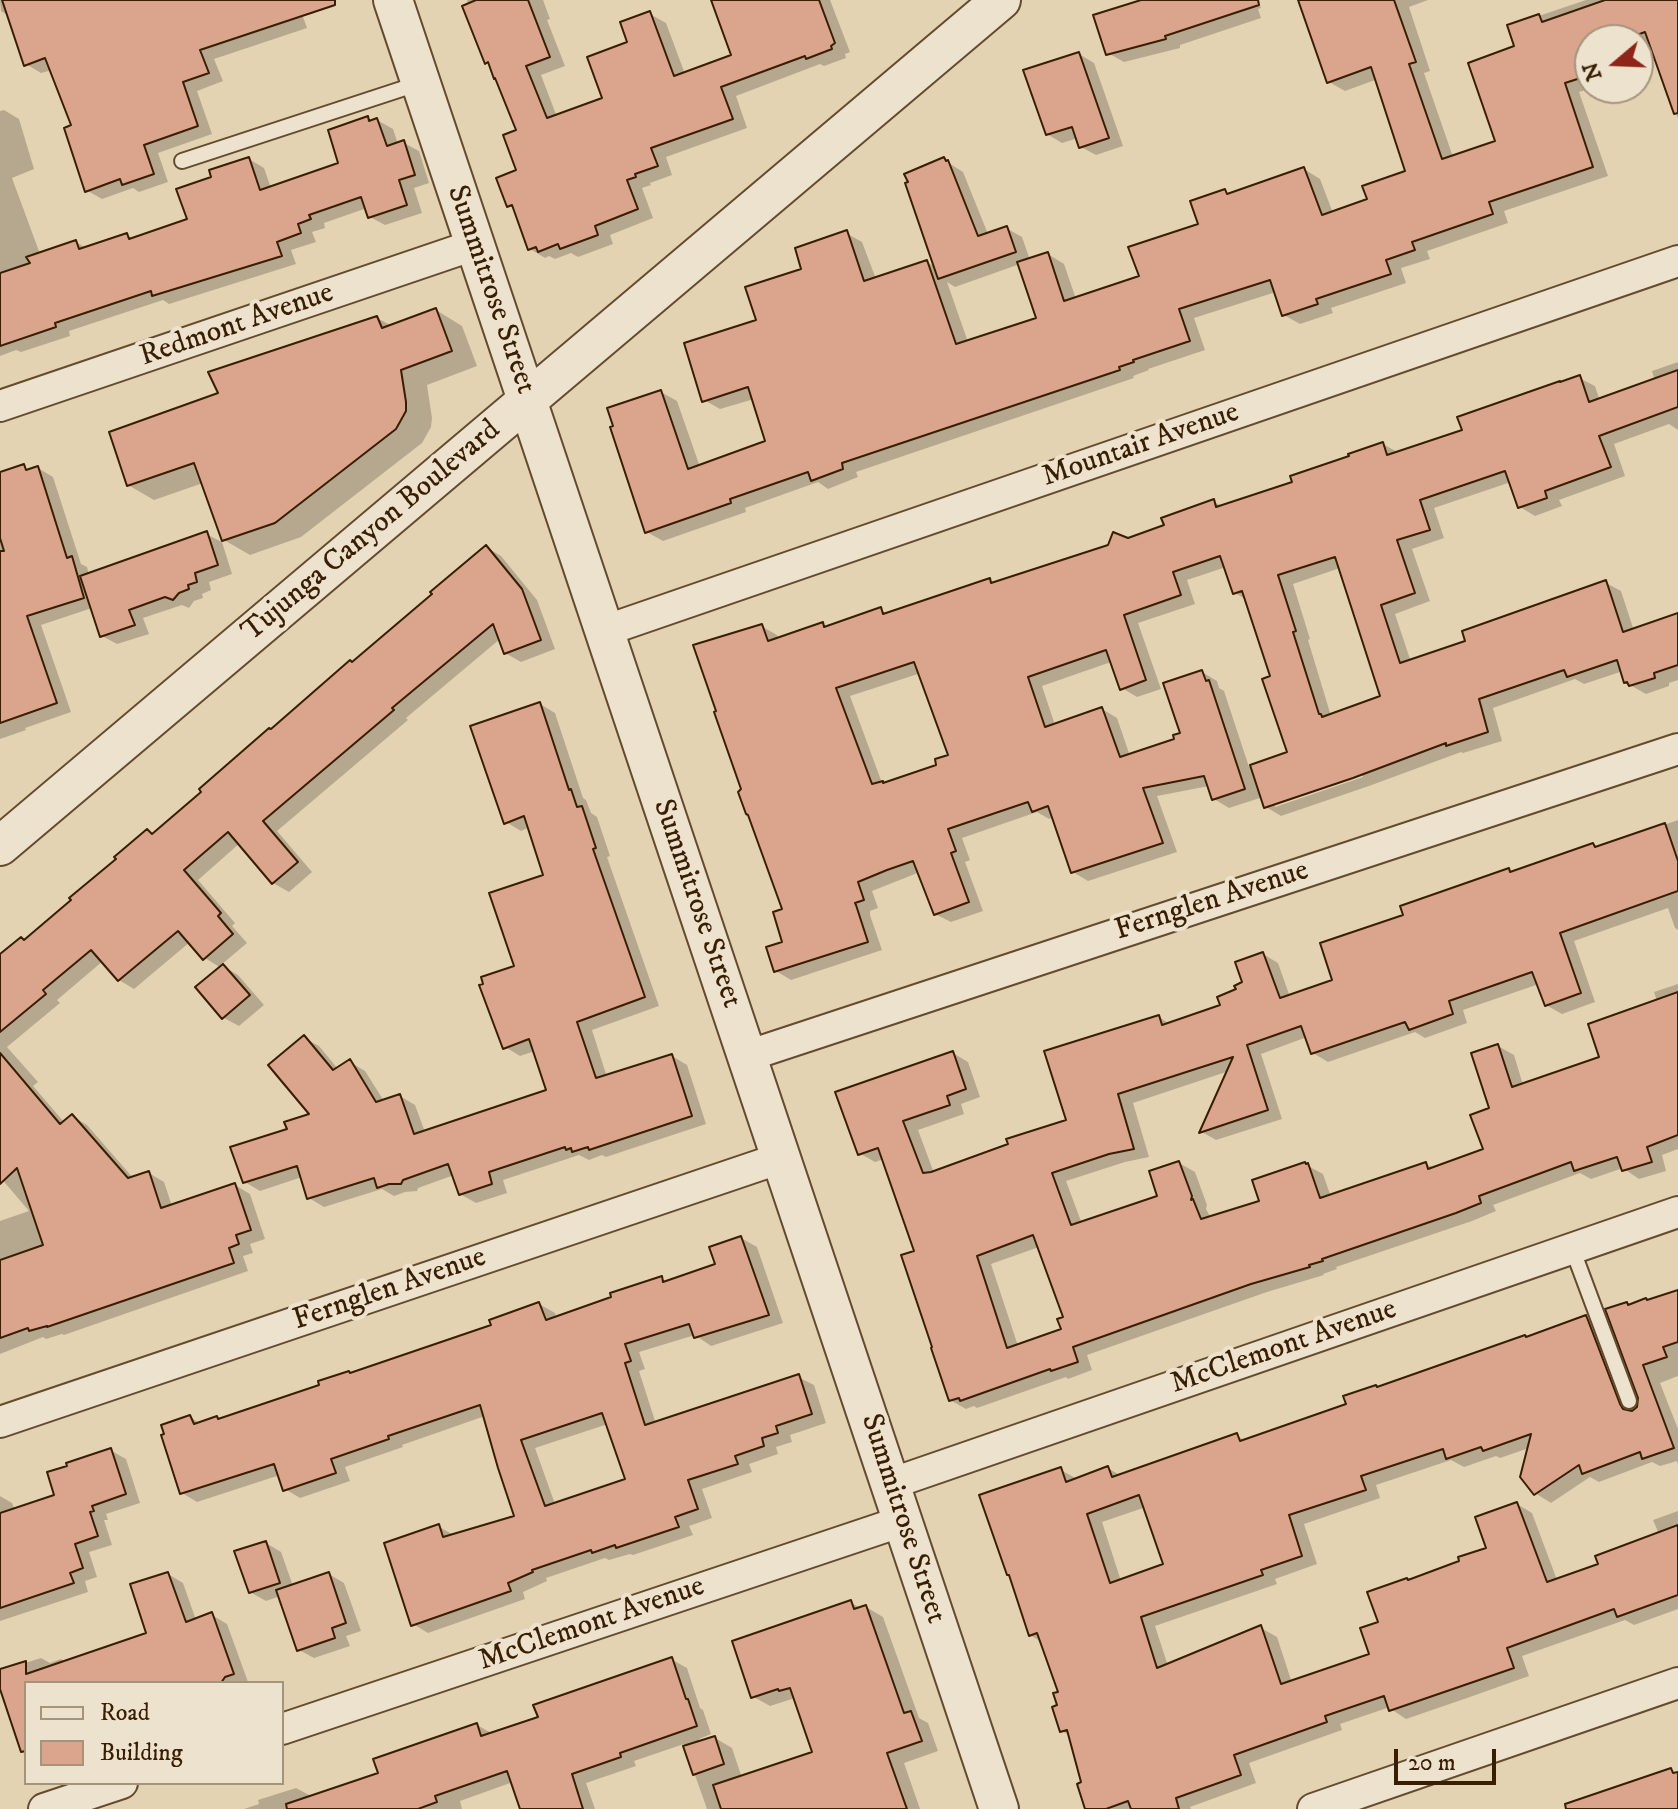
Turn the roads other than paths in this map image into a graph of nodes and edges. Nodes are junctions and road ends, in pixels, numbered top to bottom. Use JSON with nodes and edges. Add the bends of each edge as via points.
{"nodes":[{"id":1,"x":393,"y":0,"type":"edge"},
{"id":2,"x":1001,"y":0,"type":"edge"},
{"id":3,"x":420,"y":83,"type":"junction"},
{"id":4,"x":182,"y":161,"type":"dead end"},
{"id":5,"x":474,"y":245,"type":"junction"},
{"id":6,"x":1678,"y":261,"type":"edge"},
{"id":7,"x":527,"y":402,"type":"junction"},
{"id":8,"x":0,"y":406,"type":"edge"},
{"id":9,"x":604,"y":631,"type":"junction"},
{"id":10,"x":1678,"y":749,"type":"edge"},
{"id":11,"x":0,"y":846,"type":"edge"},
{"id":12,"x":747,"y":1056,"type":"junction"},
{"id":13,"x":781,"y":1158,"type":"junction"},
{"id":14,"x":1678,"y":1212,"type":"edge"},
{"id":15,"x":1572,"y":1248,"type":"junction"},
{"id":16,"x":1629,"y":1401,"type":"dead end"},
{"id":17,"x":0,"y":1422,"type":"edge"},
{"id":18,"x":890,"y":1484,"type":"junction"},
{"id":19,"x":903,"y":1521,"type":"junction"},
{"id":20,"x":1678,"y":1683,"type":"edge"},
{"id":21,"x":284,"y":1728,"type":"edge"},
{"id":22,"x":116,"y":1785,"type":"edge"},
{"id":23,"x":44,"y":1809,"type":"edge"},
{"id":24,"x":999,"y":1809,"type":"edge"},
{"id":25,"x":1313,"y":1809,"type":"edge"}],
"edges":[{"from":1,"to":3,"type":"street","name":"Summitrose Street"},
{"from":2,"to":7,"type":"street","name":"Tujunga Canyon Boulevard"},
{"from":3,"to":4,"type":"lane"},
{"from":3,"to":5,"type":"street","name":"Summitrose Street"},
{"from":5,"to":7,"type":"street","name":"Summitrose Street"},
{"from":5,"to":8,"type":"street","name":"Redmont Avenue"},
{"from":6,"to":9,"type":"street","name":"Mountair Avenue"},
{"from":7,"to":9,"type":"street","name":"Summitrose Street"},
{"from":7,"to":11,"type":"street","name":"Tujunga Canyon Boulevard"},
{"from":9,"to":12,"type":"street","name":"Summitrose Street"},
{"from":10,"to":12,"type":"street","name":"Fernglen Avenue"},
{"from":12,"to":13,"type":"street","name":"Summitrose Street"},
{"from":13,"to":17,"type":"street","name":"Fernglen Avenue"},
{"from":13,"to":18,"type":"street","name":"Summitrose Street"},
{"from":14,"to":15,"type":"street","name":"McClemont Avenue"},
{"from":15,"to":16,"type":"lane"},
{"from":15,"to":18,"type":"street","name":"McClemont Avenue"},
{"from":18,"to":19,"type":"street","name":"Summitrose Street"},
{"from":19,"to":21,"type":"street","name":"McClemont Avenue"},
{"from":19,"to":24,"type":"street","name":"Summitrose Street"},
{"from":20,"to":25,"type":"street"},
{"from":22,"to":23,"type":"street"}]}
